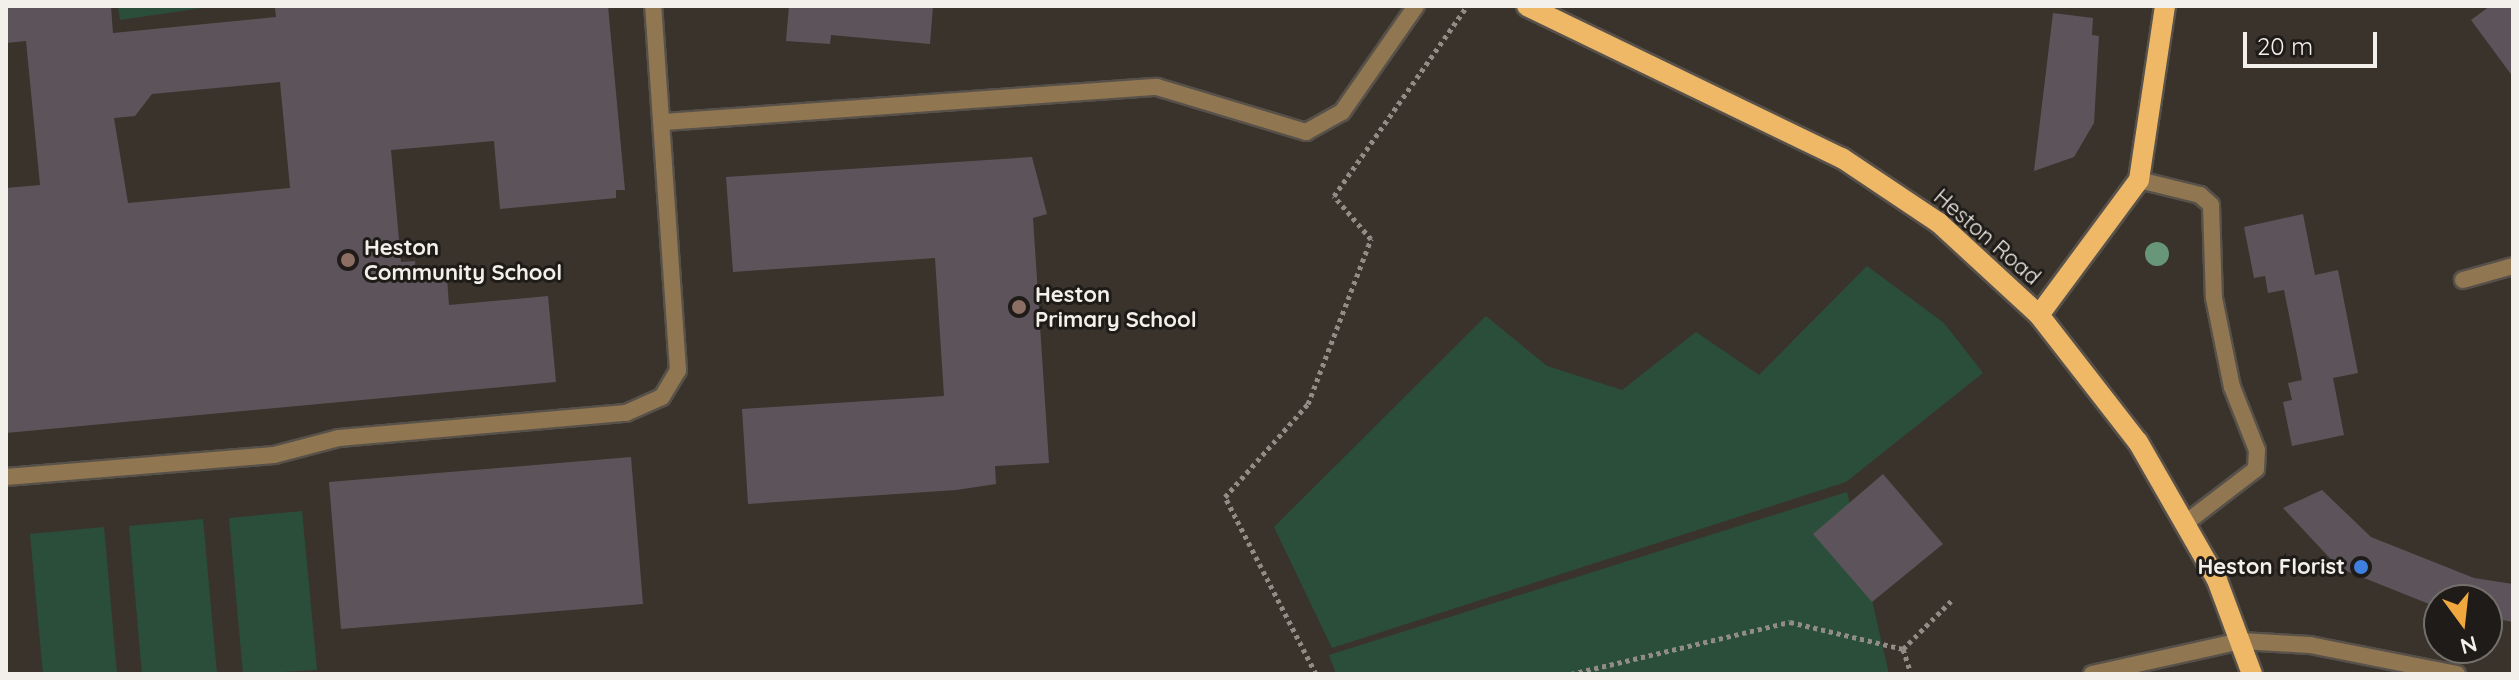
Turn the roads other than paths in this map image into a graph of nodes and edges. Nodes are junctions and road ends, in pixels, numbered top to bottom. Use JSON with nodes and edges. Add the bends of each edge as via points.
{"nodes":[{"id":1,"x":653,"y":6,"type":"edge"},
{"id":2,"x":1416,"y":6,"type":"edge"},
{"id":3,"x":1527,"y":6,"type":"edge"},
{"id":4,"x":2165,"y":6,"type":"edge"},
{"id":5,"x":664,"y":122,"type":"junction"},
{"id":6,"x":2139,"y":180,"type":"junction"},
{"id":7,"x":2513,"y":266,"type":"edge"},
{"id":8,"x":2463,"y":280,"type":"dead end"},
{"id":9,"x":2039,"y":315,"type":"junction"},
{"id":10,"x":6,"y":477,"type":"edge"},
{"id":11,"x":2187,"y":522,"type":"junction"},
{"id":12,"x":2241,"y":641,"type":"junction"},
{"id":13,"x":2092,"y":674,"type":"edge"},
{"id":14,"x":2252,"y":674,"type":"edge"},
{"id":15,"x":2457,"y":674,"type":"edge"}],
"edges":[{"from":1,"to":5,"type":"street"},
{"from":2,"to":5,"type":"street","via":[[1342,112],[1306,132],[1157,87]]},
{"from":3,"to":9,"type":"main road","name":"Heston Road","via":[[1842,158],[1939,223]]},
{"from":4,"to":6,"type":"main road"},
{"from":5,"to":10,"type":"street","via":[[678,370],[662,397],[626,413],[339,438],[274,455]]},
{"from":6,"to":9,"type":"main road"},
{"from":6,"to":11,"type":"street","via":[[2200,195],[2211,205],[2214,298],[2232,387],[2257,450],[2256,469]]},
{"from":7,"to":8,"type":"street"},
{"from":9,"to":11,"type":"main road","name":"Heston Road","via":[[2138,442]]},
{"from":11,"to":12,"type":"main road","name":"Heston Road"},
{"from":12,"to":13,"type":"street"},
{"from":12,"to":14,"type":"main road","name":"Heston Road"},
{"from":12,"to":15,"type":"street","via":[[2310,645]]}]}
